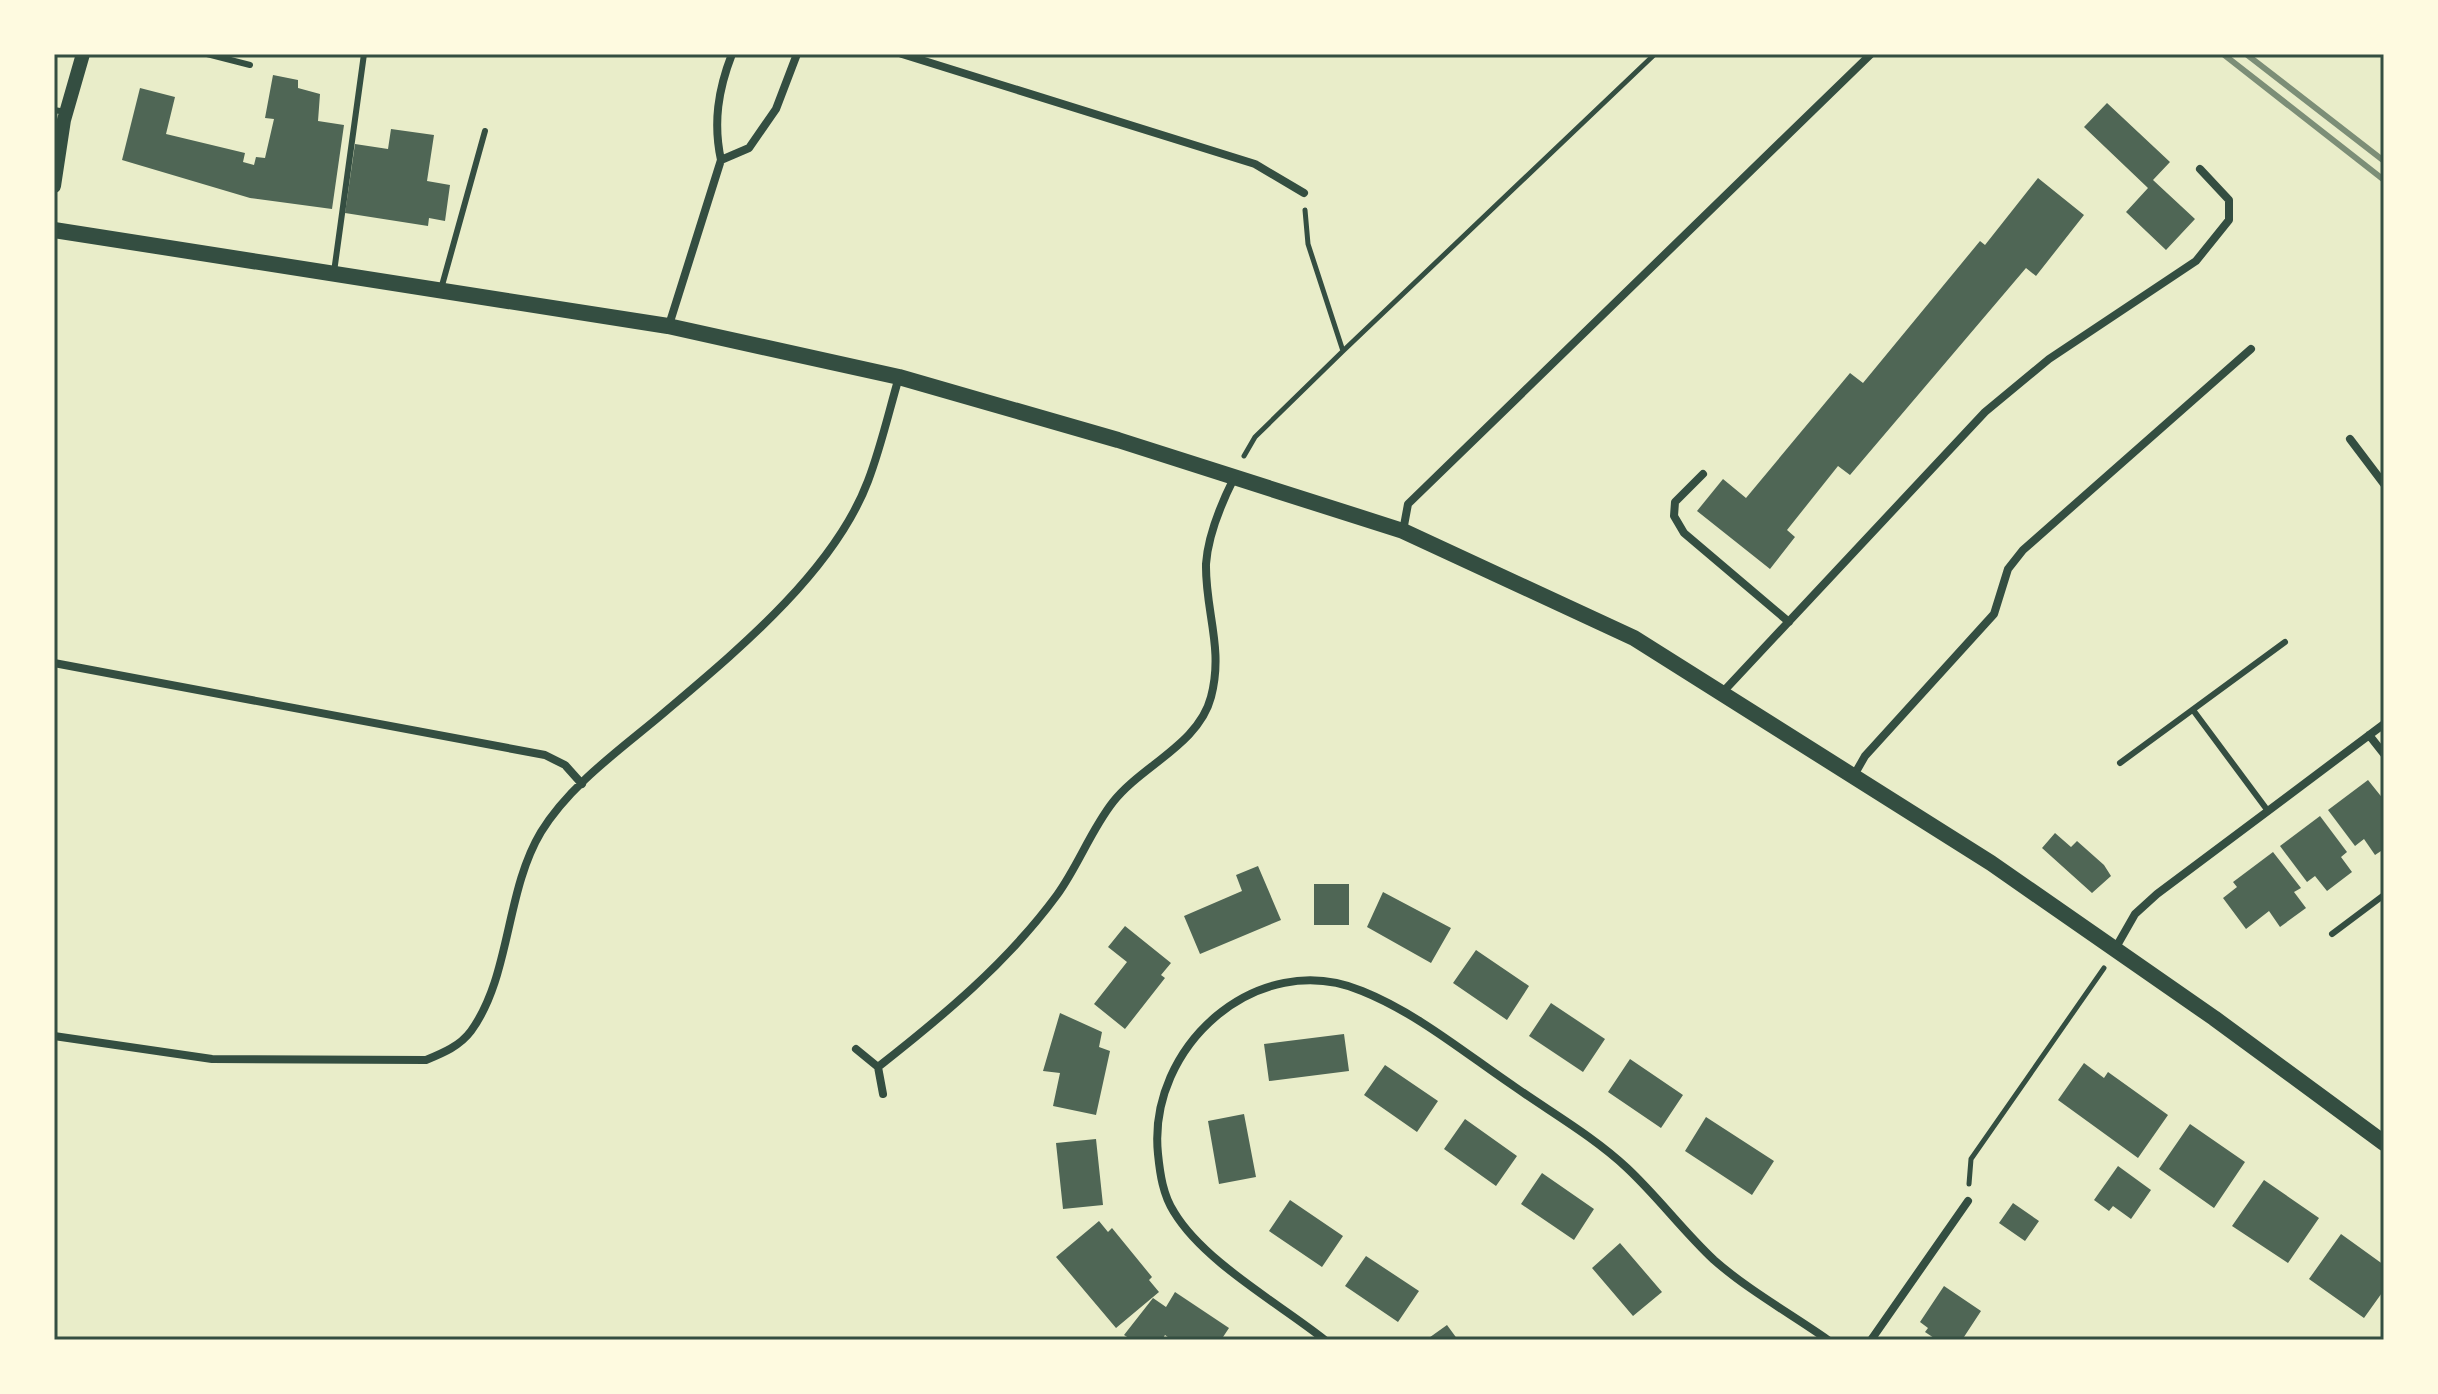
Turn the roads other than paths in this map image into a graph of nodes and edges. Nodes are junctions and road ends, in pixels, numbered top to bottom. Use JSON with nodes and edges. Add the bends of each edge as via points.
{"nodes":[{"id":1,"x":83,"y":54,"type":"edge"},
{"id":2,"x":207,"y":54,"type":"edge"},
{"id":3,"x":364,"y":54,"type":"edge"},
{"id":4,"x":732,"y":54,"type":"edge"},
{"id":5,"x":797,"y":54,"type":"edge"},
{"id":6,"x":902,"y":54,"type":"edge"},
{"id":7,"x":1871,"y":54,"type":"edge"},
{"id":8,"x":250,"y":65,"type":"dead end"},
{"id":9,"x":60,"y":111,"type":"edge"},
{"id":10,"x":485,"y":131,"type":"dead end"},
{"id":11,"x":721,"y":160,"type":"junction"},
{"id":12,"x":2200,"y":169,"type":"dead end"},
{"id":13,"x":54,"y":186,"type":"edge"},
{"id":14,"x":1304,"y":193,"type":"road end"},
{"id":15,"x":54,"y":230,"type":"edge"},
{"id":16,"x":334,"y":272,"type":"junction"},
{"id":17,"x":441,"y":289,"type":"junction"},
{"id":18,"x":668,"y":326,"type":"junction"},
{"id":19,"x":2251,"y":349,"type":"dead end"},
{"id":20,"x":899,"y":377,"type":"junction"},
{"id":21,"x":2350,"y":439,"type":"dead end"},
{"id":22,"x":1703,"y":474,"type":"dead end"},
{"id":23,"x":1234,"y":478,"type":"junction"},
{"id":24,"x":2384,"y":484,"type":"edge"},
{"id":25,"x":1403,"y":531,"type":"junction"},
{"id":26,"x":1789,"y":622,"type":"junction"},
{"id":27,"x":2285,"y":642,"type":"dead end"},
{"id":28,"x":54,"y":663,"type":"edge"},
{"id":29,"x":1721,"y":694,"type":"junction"},
{"id":30,"x":2193,"y":710,"type":"junction"},
{"id":31,"x":2384,"y":724,"type":"edge"},
{"id":32,"x":2369,"y":735,"type":"junction"},
{"id":33,"x":2384,"y":754,"type":"edge"},
{"id":34,"x":2120,"y":763,"type":"dead end"},
{"id":35,"x":1853,"y":777,"type":"junction"},
{"id":36,"x":582,"y":784,"type":"junction"},
{"id":37,"x":2268,"y":811,"type":"junction"},
{"id":38,"x":2384,"y":895,"type":"edge"},
{"id":39,"x":2332,"y":934,"type":"dead end"},
{"id":40,"x":2115,"y":949,"type":"junction"},
{"id":41,"x":54,"y":1036,"type":"edge"},
{"id":42,"x":856,"y":1049,"type":"dead end"},
{"id":43,"x":878,"y":1067,"type":"junction"},
{"id":44,"x":883,"y":1094,"type":"dead end"},
{"id":45,"x":2384,"y":1143,"type":"edge"},
{"id":46,"x":1968,"y":1201,"type":"road end"},
{"id":47,"x":1325,"y":1340,"type":"edge"},
{"id":48,"x":1828,"y":1340,"type":"edge"},
{"id":49,"x":1871,"y":1340,"type":"edge"}],
"edges":[{"from":1,"to":9,"type":"street"},
{"from":2,"to":8,"type":"lane"},
{"from":3,"to":16,"type":"lane"},
{"from":4,"to":11,"type":"street","via":[[721,84],[715,133]]},
{"from":5,"to":11,"type":"street","via":[[776,109],[749,148]]},
{"from":6,"to":14,"type":"street","via":[[1255,164]]},
{"from":7,"to":25,"type":"street","via":[[1408,504]]},
{"from":9,"to":13,"type":"street"},
{"from":10,"to":17,"type":"lane"},
{"from":11,"to":18,"type":"street"},
{"from":12,"to":26,"type":"street","via":[[2229,200],[2229,220],[2213,244],[2159,288],[2019,381]]},
{"from":15,"to":16,"type":"main road"},
{"from":16,"to":17,"type":"main road"},
{"from":17,"to":18,"type":"main road"},
{"from":18,"to":20,"type":"main road"},
{"from":19,"to":35,"type":"street","via":[[2023,550],[2008,569],[1994,614],[1865,756]]},
{"from":20,"to":23,"type":"main road"},
{"from":20,"to":36,"type":"street","via":[[868,482],[845,526],[800,586]]},
{"from":21,"to":24,"type":"street"},
{"from":22,"to":26,"type":"street","via":[[1675,502],[1674,516],[1684,533]]},
{"from":23,"to":25,"type":"main road"},
{"from":23,"to":43,"type":"street","via":[[1206,562],[1216,672],[1211,700],[1198,724],[1113,802],[1055,898],[978,984]]},
{"from":25,"to":29,"type":"main road","via":[[1634,638]]},
{"from":26,"to":29,"type":"street"},
{"from":27,"to":30,"type":"lane"},
{"from":28,"to":36,"type":"street","via":[[545,755],[565,765]]},
{"from":29,"to":35,"type":"main road"},
{"from":30,"to":34,"type":"lane"},
{"from":30,"to":37,"type":"lane"},
{"from":31,"to":32,"type":"street"},
{"from":32,"to":33,"type":"street"},
{"from":32,"to":37,"type":"street"},
{"from":35,"to":40,"type":"main road"},
{"from":36,"to":41,"type":"street","via":[[542,831],[524,868],[486,1004],[470,1033],[450,1050],[426,1060],[212,1059]]},
{"from":37,"to":40,"type":"street","via":[[2145,904]]},
{"from":38,"to":39,"type":"lane"},
{"from":40,"to":45,"type":"main road"},
{"from":42,"to":43,"type":"street"},
{"from":43,"to":44,"type":"street"},
{"from":46,"to":49,"type":"street"},
{"from":47,"to":48,"type":"street","via":[[1217,1260],[1174,1213],[1161,1180],[1156,1137],[1175,1062],[1211,1018],[1292,979],[1329,980],[1395,1007],[1604,1149],[1717,1262]]}]}
